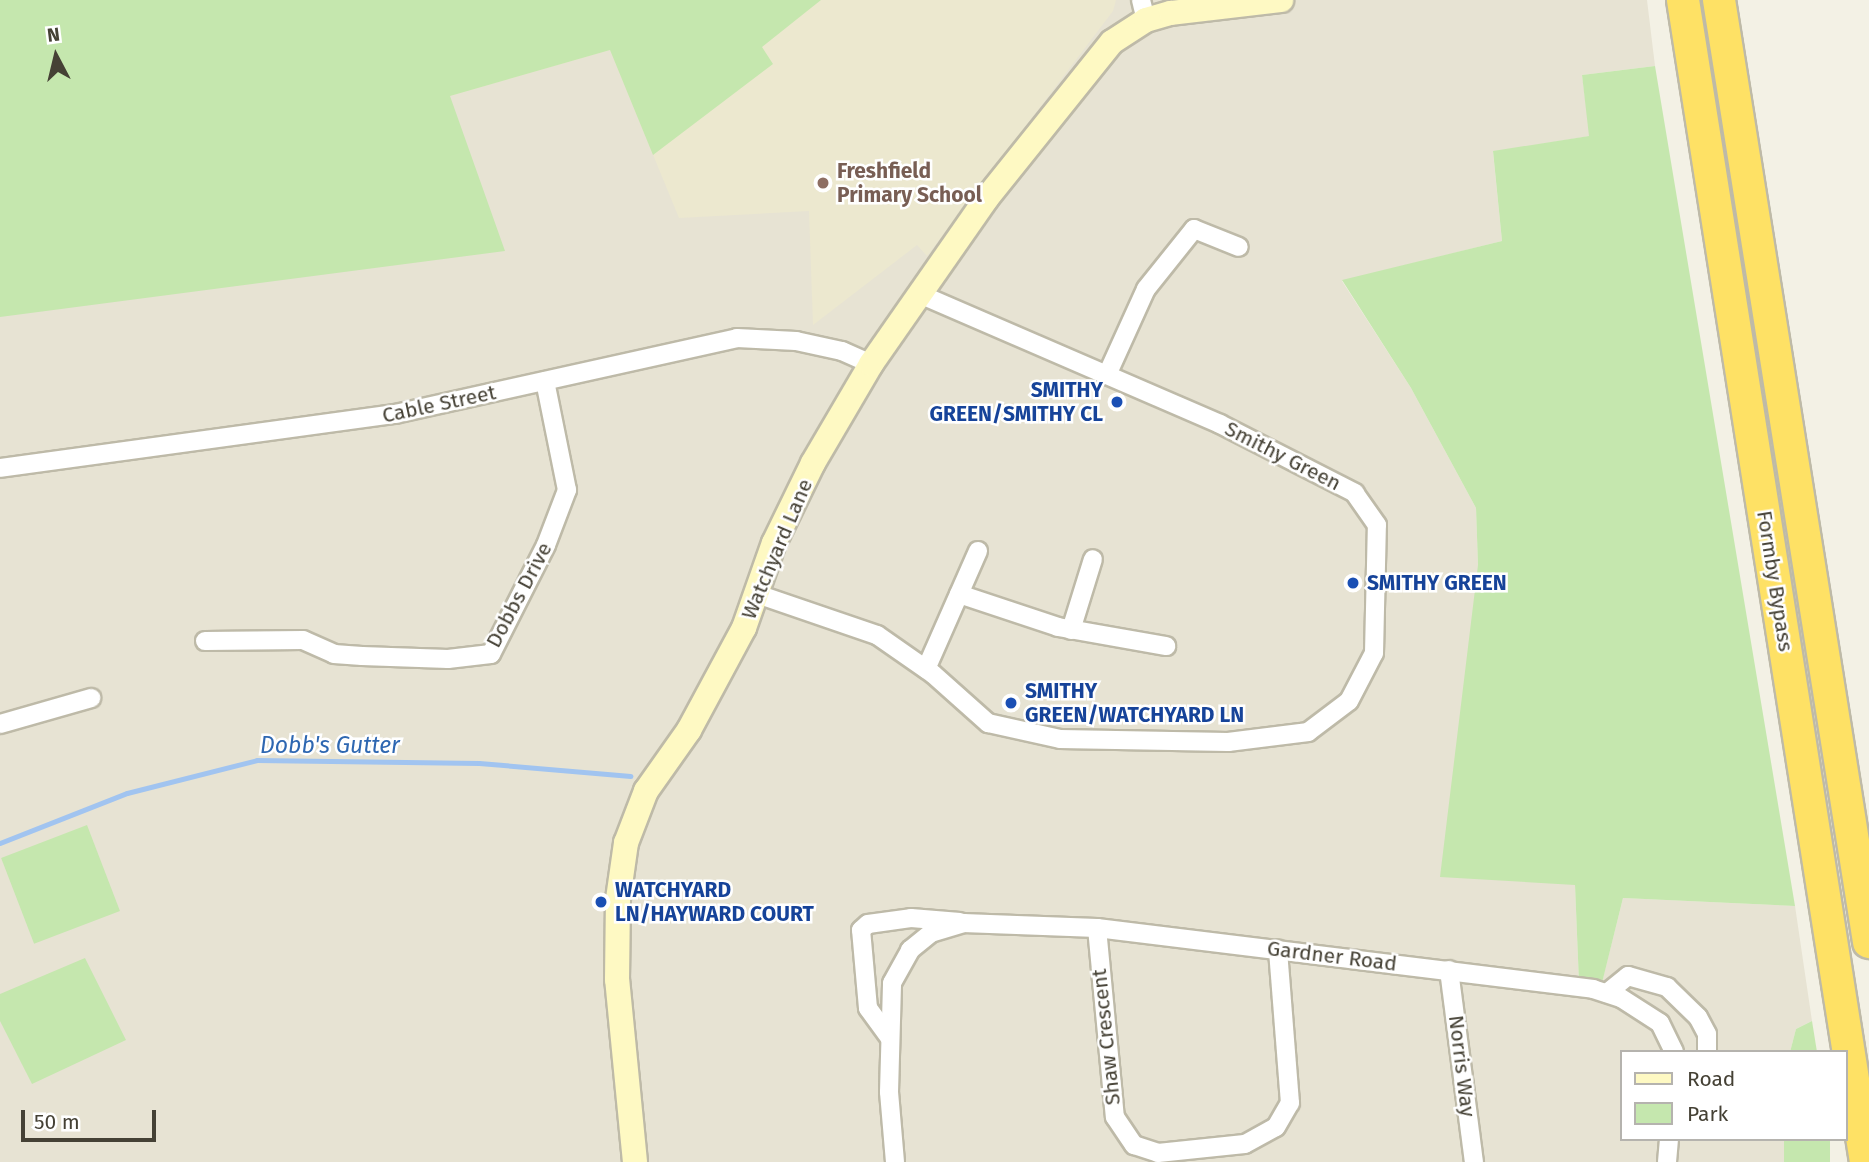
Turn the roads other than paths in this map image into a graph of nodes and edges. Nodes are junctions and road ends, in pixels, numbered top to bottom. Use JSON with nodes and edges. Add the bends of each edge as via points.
{"nodes":[{"id":1,"x":1281,"y":0,"type":"edge"},
{"id":2,"x":1683,"y":0,"type":"edge"},
{"id":3,"x":1719,"y":0,"type":"edge"},
{"id":4,"x":1144,"y":10,"type":"edge"},
{"id":5,"x":1239,"y":247,"type":"dead end"},
{"id":6,"x":919,"y":294,"type":"junction"},
{"id":7,"x":871,"y":364,"type":"junction"},
{"id":8,"x":1107,"y":375,"type":"junction"},
{"id":9,"x":545,"y":381,"type":"junction"},
{"id":10,"x":0,"y":468,"type":"edge"},
{"id":11,"x":978,"y":551,"type":"dead end"},
{"id":12,"x":1093,"y":559,"type":"dead end"},
{"id":13,"x":757,"y":594,"type":"junction"},
{"id":14,"x":958,"y":594,"type":"junction"},
{"id":15,"x":1071,"y":629,"type":"junction"},
{"id":16,"x":205,"y":642,"type":"dead end"},
{"id":17,"x":1166,"y":646,"type":"dead end"},
{"id":18,"x":926,"y":669,"type":"junction"},
{"id":19,"x":91,"y":698,"type":"dead end"},
{"id":20,"x":0,"y":724,"type":"edge"},
{"id":21,"x":963,"y":923,"type":"junction"},
{"id":22,"x":1097,"y":928,"type":"junction"},
{"id":23,"x":1869,"y":942,"type":"edge"},
{"id":24,"x":1278,"y":949,"type":"junction"},
{"id":25,"x":1449,"y":970,"type":"junction"},
{"id":26,"x":1606,"y":993,"type":"junction"},
{"id":27,"x":889,"y":1037,"type":"junction"},
{"id":28,"x":1673,"y":1050,"type":"edge"},
{"id":29,"x":1707,"y":1050,"type":"edge"},
{"id":30,"x":1670,"y":1141,"type":"edge"},
{"id":31,"x":635,"y":1162,"type":"edge"},
{"id":32,"x":895,"y":1162,"type":"edge"},
{"id":33,"x":1474,"y":1162,"type":"edge"},
{"id":34,"x":1667,"y":1162,"type":"edge"},
{"id":35,"x":1866,"y":1162,"type":"edge"}],
"edges":[{"from":1,"to":4,"type":"street","name":"Watchyard Lane","via":[[1171,13]]},
{"from":2,"to":35,"type":"highway","name":"Formby Bypass"},
{"from":3,"to":23,"type":"highway","name":"Formby Bypass"},
{"from":4,"to":6,"type":"street","name":"Watchyard Lane","via":[[1065,96]]},
{"from":5,"to":8,"type":"street","via":[[1194,229],[1146,289]]},
{"from":6,"to":7,"type":"street","name":"Watchyard Lane"},
{"from":6,"to":8,"type":"street","name":"Smithy Green"},
{"from":7,"to":9,"type":"street","name":"Cable Street","via":[[842,351],[796,341],[737,338]]},
{"from":7,"to":13,"type":"street","name":"Watchyard Lane","via":[[813,463],[774,543]]},
{"from":8,"to":18,"type":"street","name":"Smithy Green","via":[[1220,424],[1355,493],[1377,525],[1374,653],[1349,701],[1308,732],[1294,734],[1228,742],[1060,738],[988,723]]},
{"from":9,"to":10,"type":"street","name":"Cable Street","via":[[395,414]]},
{"from":9,"to":16,"type":"street","name":"Dobbs Drive","via":[[567,490],[546,545],[491,654],[448,659],[362,656],[334,654],[303,640]]},
{"from":11,"to":14,"type":"street"},
{"from":12,"to":15,"type":"street"},
{"from":13,"to":18,"type":"street","name":"Smithy Green","via":[[877,635]]},
{"from":13,"to":31,"type":"street","name":"Watchyard Lane","via":[[689,730],[646,791],[626,844],[618,899],[617,980]]},
{"from":14,"to":15,"type":"street"},
{"from":14,"to":18,"type":"street"},
{"from":15,"to":17,"type":"street"},
{"from":19,"to":20,"type":"street"},
{"from":21,"to":22,"type":"street","name":"Gardner Road"},
{"from":21,"to":27,"type":"street","name":"Gardner Road","via":[[931,933],[910,950],[892,984]]},
{"from":21,"to":27,"type":"street","name":"Gardner Road","via":[[911,918],[868,924],[862,930],[868,1008]]},
{"from":22,"to":24,"type":"street","name":"Gardner Road"},
{"from":22,"to":24,"type":"street","name":"Shaw Crescent","via":[[1115,1117],[1134,1145],[1158,1153],[1245,1144],[1276,1127],[1290,1103]]},
{"from":24,"to":25,"type":"street","name":"Gardner Road"},
{"from":25,"to":26,"type":"street","name":"Gardner Road"},
{"from":25,"to":33,"type":"street","name":"Norris Way"},
{"from":26,"to":28,"type":"street","name":"Gardner Road","via":[[1660,1023]]},
{"from":26,"to":29,"type":"street","via":[[1628,976],[1667,987],[1698,1017],[1707,1034]]},
{"from":27,"to":32,"type":"street","name":"Gardner Road"},
{"from":30,"to":34,"type":"street"}]}
